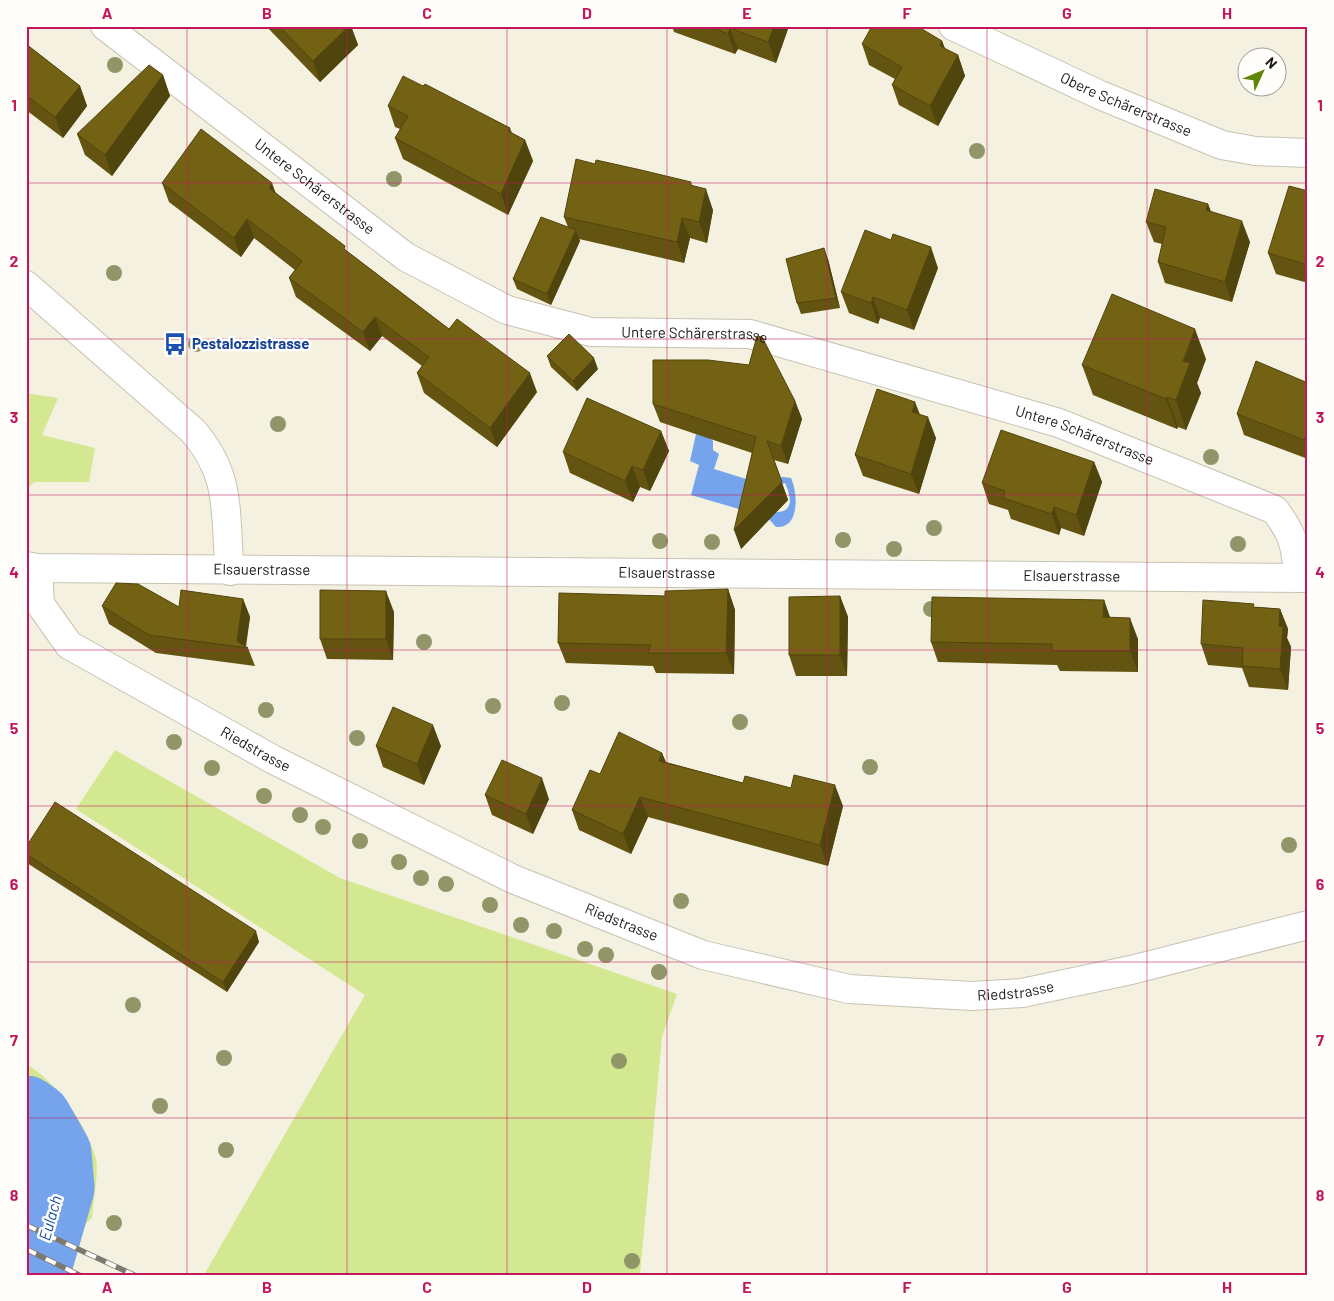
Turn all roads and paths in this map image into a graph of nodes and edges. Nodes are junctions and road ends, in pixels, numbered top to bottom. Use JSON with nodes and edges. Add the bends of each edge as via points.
{"nodes":[{"id":1,"x":105,"y":26,"type":"edge"},
{"id":2,"x":953,"y":26,"type":"edge"},
{"id":3,"x":1308,"y":153,"type":"edge"},
{"id":4,"x":26,"y":285,"type":"edge"},
{"id":5,"x":32,"y":567,"type":"edge"},
{"id":6,"x":230,"y":571,"type":"junction"},
{"id":7,"x":1303,"y":578,"type":"edge"},
{"id":8,"x":1308,"y":925,"type":"edge"}],
"edges":[{"from":1,"to":7,"type":"street","name":"Untere Schärerstrasse","via":[[406,257],[507,310],[592,332],[750,334],[1059,423],[1275,510],[1290,530]]},
{"from":2,"to":3,"type":"street","name":"Obere Schärerstrasse","via":[[1100,95],[1222,144],[1255,151]]},
{"from":4,"to":6,"type":"street","via":[[186,424],[208,448],[220,471],[225,492]]},
{"from":5,"to":6,"type":"street","name":"Elsauerstrasse"},
{"from":5,"to":8,"type":"street","name":"Riedstrasse","via":[[40,604],[69,645],[274,760],[513,879],[702,955],[849,989],[972,996],[1022,993],[1122,972]]},
{"from":6,"to":7,"type":"street","name":"Elsauerstrasse"}]}
